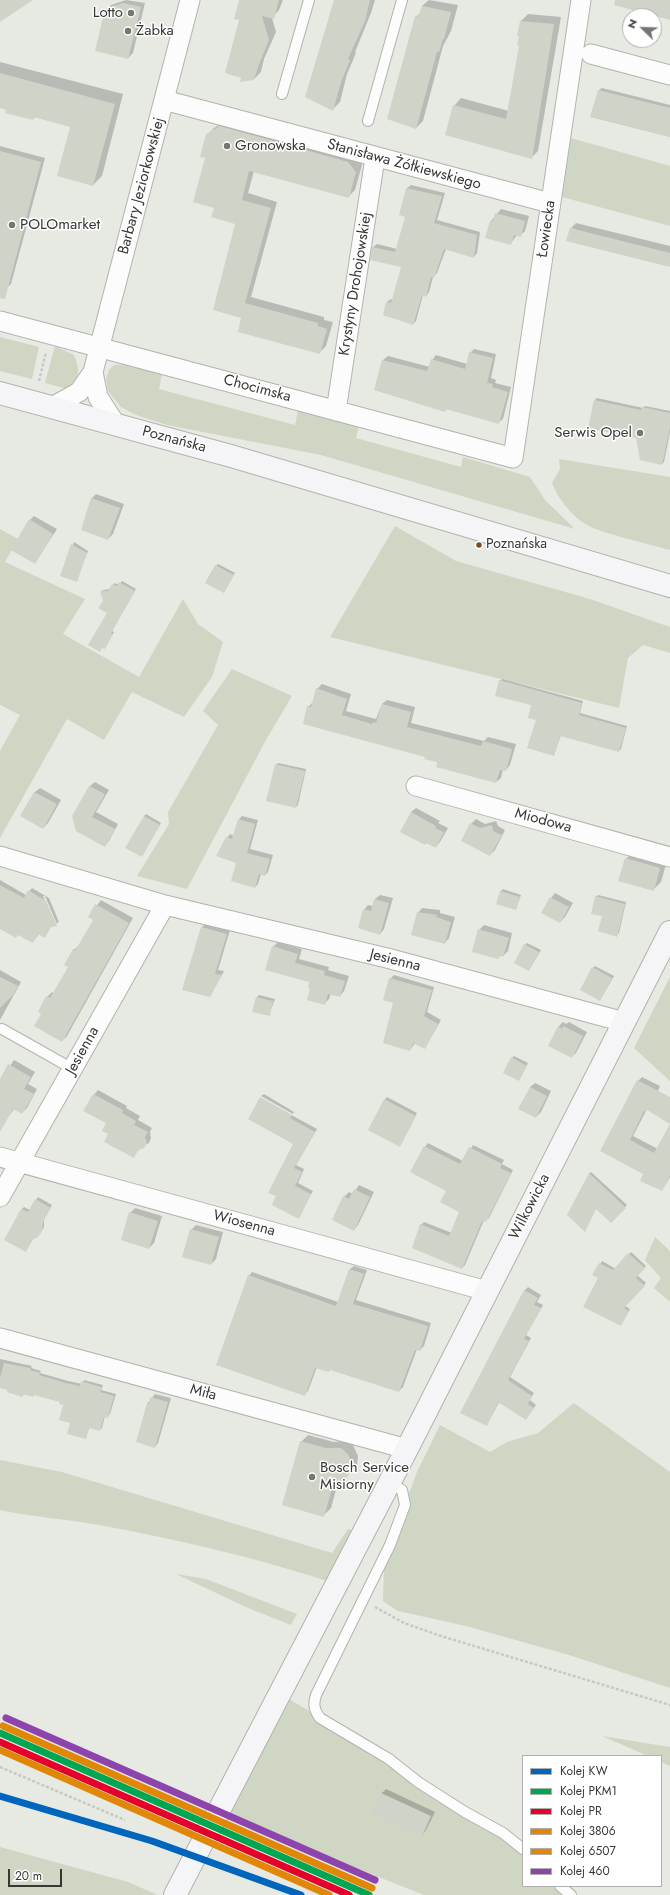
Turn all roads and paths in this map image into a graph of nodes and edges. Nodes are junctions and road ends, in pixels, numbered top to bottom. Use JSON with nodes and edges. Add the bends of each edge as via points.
{"nodes":[{"id":1,"x":190,"y":0,"type":"edge"},
{"id":2,"x":309,"y":0,"type":"edge"},
{"id":3,"x":402,"y":0,"type":"edge"},
{"id":4,"x":581,"y":0,"type":"edge"},
{"id":5,"x":591,"y":54,"type":"dead end"},
{"id":6,"x":670,"y":74,"type":"edge"},
{"id":7,"x":282,"y":94,"type":"dead end"},
{"id":8,"x":164,"y":100,"type":"junction"},
{"id":9,"x":368,"y":121,"type":"dead end"},
{"id":10,"x":376,"y":158,"type":"junction"},
{"id":11,"x":550,"y":203,"type":"junction"},
{"id":12,"x":0,"y":321,"type":"edge"},
{"id":13,"x":100,"y":347,"type":"junction"},
{"id":14,"x":93,"y":372,"type":"junction"},
{"id":15,"x":0,"y":393,"type":"edge"},
{"id":16,"x":52,"y":407,"type":"junction"},
{"id":17,"x":336,"y":411,"type":"junction"},
{"id":18,"x":116,"y":425,"type":"junction"},
{"id":19,"x":513,"y":458,"type":"joint"},
{"id":20,"x":670,"y":586,"type":"edge"},
{"id":21,"x":416,"y":786,"type":"dead end"},
{"id":22,"x":0,"y":856,"type":"edge"},
{"id":23,"x":670,"y":856,"type":"edge"},
{"id":24,"x":164,"y":905,"type":"junction"},
{"id":25,"x":670,"y":932,"type":"edge"},
{"id":26,"x":624,"y":1022,"type":"junction"},
{"id":27,"x":2,"y":1029,"type":"dead end"},
{"id":28,"x":72,"y":1069,"type":"junction"},
{"id":29,"x":0,"y":1157,"type":"edge"},
{"id":30,"x":20,"y":1162,"type":"junction"},
{"id":31,"x":0,"y":1197,"type":"edge"},
{"id":32,"x":487,"y":1291,"type":"junction"},
{"id":33,"x":0,"y":1338,"type":"edge"},
{"id":34,"x":407,"y":1448,"type":"junction"},
{"id":35,"x":389,"y":1482,"type":"junction"},
{"id":36,"x":365,"y":1598,"type":"junction"},
{"id":37,"x":670,"y":1705,"type":"edge"},
{"id":38,"x":0,"y":1767,"type":"edge"},
{"id":39,"x":125,"y":1820,"type":"dead end"},
{"id":40,"x":522,"y":1847,"type":"edge"},
{"id":41,"x":561,"y":1887,"type":"edge"},
{"id":42,"x":175,"y":1895,"type":"edge"},
{"id":43,"x":571,"y":1895,"type":"edge"}],
"edges":[{"from":1,"to":8,"type":"street","name":"Barbary Jeziorkowskiej"},
{"from":2,"to":7,"type":"lane"},
{"from":3,"to":9,"type":"lane"},
{"from":4,"to":11,"type":"street","name":"Łowiecka"},
{"from":5,"to":6,"type":"street"},
{"from":8,"to":10,"type":"street","name":"Stanisława Żółkiewskiego"},
{"from":8,"to":13,"type":"street","name":"Barbary Jeziorkowskiej"},
{"from":10,"to":11,"type":"street","name":"Stanisława Żółkiewskiego"},
{"from":10,"to":17,"type":"street","name":"Krystyny Drohojowskiej"},
{"from":11,"to":19,"type":"street","name":"Łowiecka"},
{"from":12,"to":13,"type":"street","name":"Chocimska"},
{"from":13,"to":14,"type":"street","name":"Barbary Jeziorkowskiej"},
{"from":13,"to":17,"type":"street","name":"Chocimska"},
{"from":14,"to":16,"type":"street","name":"Barbary Jeziorkowskiej","via":[[78,392]]},
{"from":14,"to":18,"type":"street","name":"Barbary Jeziorkowskiej","via":[[98,397]]},
{"from":15,"to":16,"type":"main road","name":"Poznańska"},
{"from":16,"to":18,"type":"main road","name":"Poznańska"},
{"from":17,"to":19,"type":"street","name":"Chocimska"},
{"from":18,"to":20,"type":"main road","name":"Poznańska","via":[[312,479]]},
{"from":21,"to":23,"type":"street","name":"Miodowa"},
{"from":22,"to":24,"type":"street","name":"Jesienna"},
{"from":24,"to":26,"type":"street","name":"Jesienna","via":[[387,958]]},
{"from":24,"to":28,"type":"street","name":"Jesienna"},
{"from":25,"to":26,"type":"main road","name":"Wilkowicka"},
{"from":26,"to":32,"type":"main road","name":"Wilkowicka"},
{"from":27,"to":28,"type":"lane"},
{"from":28,"to":30,"type":"street","name":"Jesienna"},
{"from":29,"to":30,"type":"street","name":"Wiosenna"},
{"from":30,"to":31,"type":"street","name":"Jesienna"},
{"from":30,"to":32,"type":"street","name":"Wiosenna"},
{"from":32,"to":34,"type":"main road","name":"Wilkowicka"},
{"from":33,"to":34,"type":"street","name":"Miła"},
{"from":34,"to":35,"type":"main road","name":"Wilkowicka"},
{"from":35,"to":36,"type":"lane","via":[[402,1490],[405,1505],[390,1545]]},
{"from":35,"to":42,"type":"main road","name":"Wilkowicka"},
{"from":36,"to":37,"type":"path","via":[[382,1611],[404,1622],[441,1636]]},
{"from":36,"to":40,"type":"lane","via":[[316,1695],[316,1712],[320,1718],[389,1759],[418,1782]]},
{"from":38,"to":39,"type":"path"},
{"from":41,"to":43,"type":"lane"}]}
